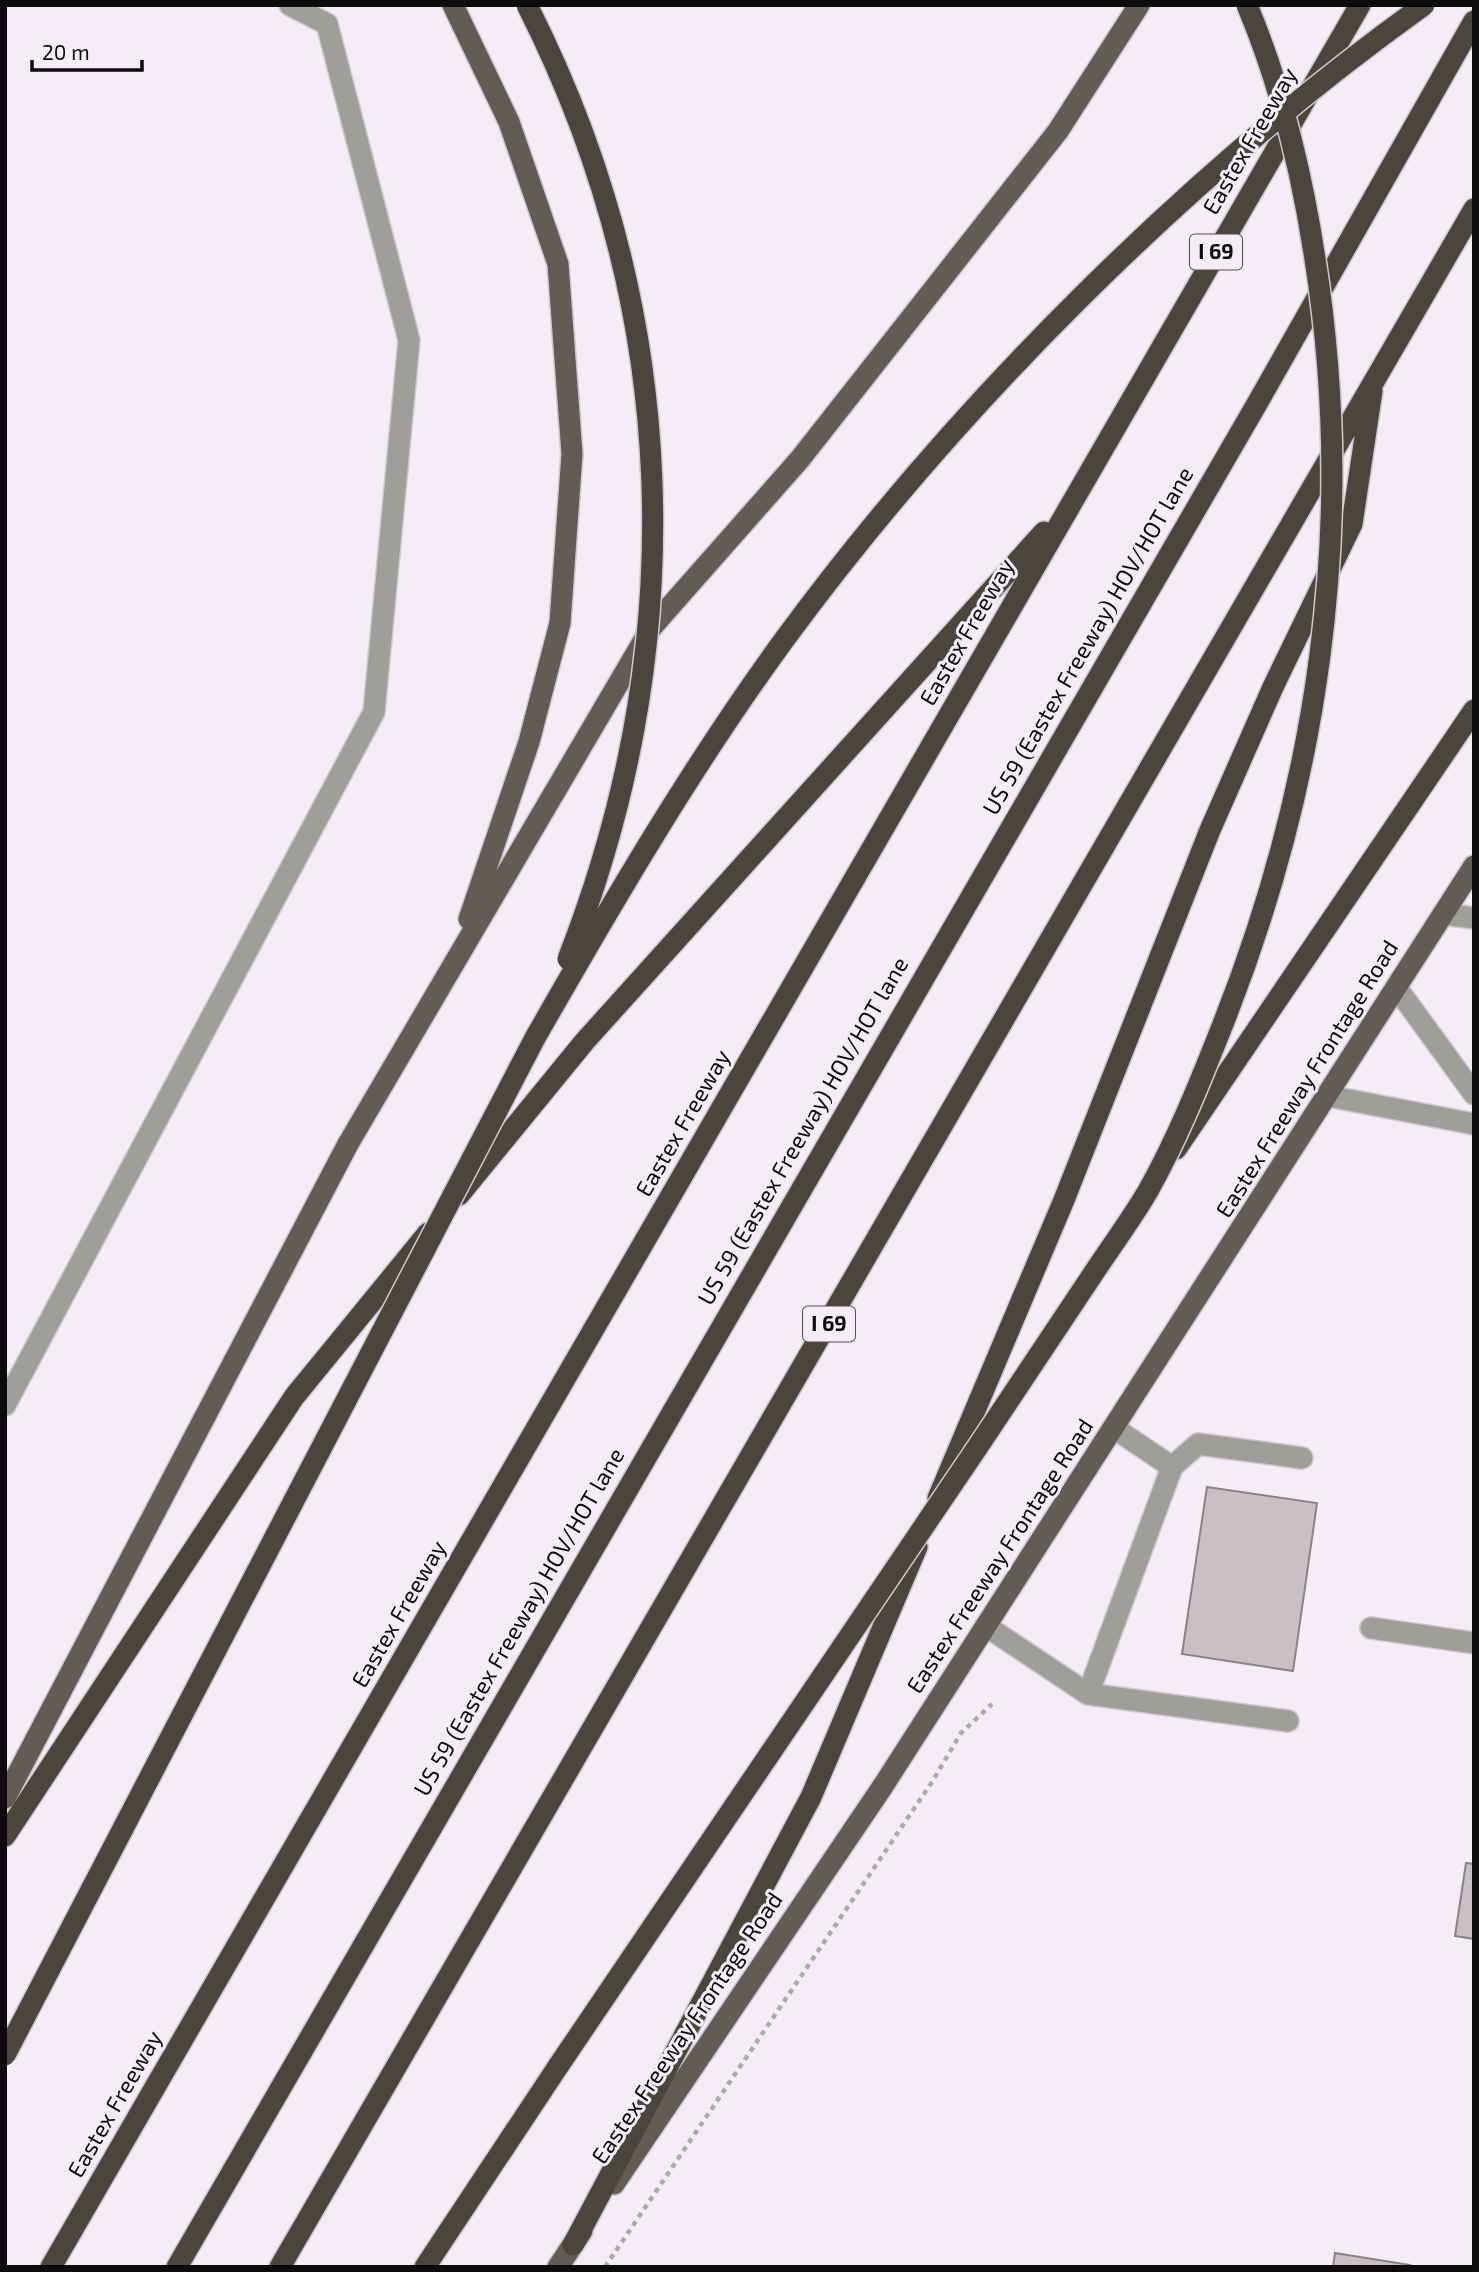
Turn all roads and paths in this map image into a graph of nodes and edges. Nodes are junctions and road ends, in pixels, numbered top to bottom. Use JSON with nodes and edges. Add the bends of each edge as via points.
{"nodes":[{"id":1,"x":290,"y":5,"type":"edge"},
{"id":2,"x":453,"y":5,"type":"edge"},
{"id":3,"x":527,"y":5,"type":"edge"},
{"id":4,"x":1139,"y":5,"type":"edge"},
{"id":5,"x":1247,"y":5,"type":"edge"},
{"id":6,"x":1360,"y":5,"type":"edge"},
{"id":7,"x":1424,"y":5,"type":"edge"},
{"id":8,"x":1474,"y":22,"type":"edge"},
{"id":9,"x":1474,"y":209,"type":"edge"},
{"id":10,"x":1374,"y":379,"type":"junction"},
{"id":11,"x":1074,"y":499,"type":"junction"},
{"id":12,"x":1474,"y":710,"type":"edge"},
{"id":13,"x":1474,"y":866,"type":"edge"},
{"id":14,"x":1443,"y":914,"type":"junction"},
{"id":15,"x":1474,"y":918,"type":"edge"},
{"id":16,"x":454,"y":963,"type":"junction"},
{"id":17,"x":1396,"y":986,"type":"junction"},
{"id":18,"x":535,"y":1038,"type":"junction"},
{"id":19,"x":1474,"y":1094,"type":"edge"},
{"id":20,"x":1328,"y":1096,"type":"junction"},
{"id":21,"x":1474,"y":1124,"type":"edge"},
{"id":22,"x":1148,"y":1191,"type":"junction"},
{"id":23,"x":5,"y":1405,"type":"edge"},
{"id":24,"x":1114,"y":1428,"type":"junction"},
{"id":25,"x":1302,"y":1458,"type":"dead end"},
{"id":26,"x":1172,"y":1467,"type":"junction"},
{"id":27,"x":986,"y":1626,"type":"junction"},
{"id":28,"x":1371,"y":1628,"type":"dead end"},
{"id":29,"x":1474,"y":1643,"type":"edge"},
{"id":30,"x":1088,"y":1694,"type":"junction"},
{"id":31,"x":992,"y":1704,"type":"dead end"},
{"id":32,"x":1288,"y":1721,"type":"dead end"},
{"id":33,"x":5,"y":1798,"type":"edge"},
{"id":34,"x":5,"y":1836,"type":"edge"},
{"id":35,"x":5,"y":2055,"type":"edge"},
{"id":36,"x":573,"y":2245,"type":"junction"},
{"id":37,"x":51,"y":2267,"type":"edge"},
{"id":38,"x":177,"y":2267,"type":"edge"},
{"id":39,"x":280,"y":2267,"type":"edge"},
{"id":40,"x":425,"y":2267,"type":"edge"},
{"id":41,"x":558,"y":2267,"type":"edge"},
{"id":42,"x":605,"y":2267,"type":"edge"}],
"edges":[{"from":1,"to":23,"type":"street","via":[[327,24],[409,340],[373,712]]},
{"from":2,"to":16,"type":"main road","via":[[509,122],[558,264],[572,454],[559,623],[529,742]]},
{"from":3,"to":18,"type":"highway","bridge":true,"via":[[593,161],[620,250],[646,384],[654,517],[647,648],[626,771],[590,902]]},
{"from":4,"to":16,"type":"main road","via":[[1050,142],[800,459],[651,628]]},
{"from":5,"to":22,"type":"highway","bridge":true,"via":[[1286,119],[1322,303],[1334,490],[1329,584],[1308,736],[1257,933],[1206,1067]]},
{"from":6,"to":11,"type":"highway","name":"Eastex Freeway","number":"I 69"},
{"from":7,"to":18,"type":"highway","bridge":true,"via":[[1292,107],[1145,237],[1017,365],[907,485],[746,695],[626,883]]},
{"from":8,"to":38,"type":"highway","name":"US 59 (Eastex Freeway) HOV/HOT lane"},
{"from":9,"to":10,"type":"highway","number":"I 69"},
{"from":10,"to":36,"type":"highway","via":[[1352,524],[1210,830],[1064,1200],[816,1785]]},
{"from":10,"to":39,"type":"highway","number":"I 69"},
{"from":11,"to":34,"type":"highway","via":[[585,1041],[294,1397]]},
{"from":11,"to":37,"type":"highway","name":"Eastex Freeway","number":"I 69"},
{"from":12,"to":22,"type":"highway","bridge":true},
{"from":13,"to":14,"type":"main road","name":"Eastex Freeway Frontage Road"},
{"from":14,"to":15,"type":"street"},
{"from":14,"to":17,"type":"main road","name":"Eastex Freeway Frontage Road"},
{"from":16,"to":33,"type":"main road","via":[[348,1144]]},
{"from":17,"to":19,"type":"street"},
{"from":17,"to":20,"type":"main road","name":"Eastex Freeway Frontage Road"},
{"from":18,"to":35,"type":"highway","bridge":true},
{"from":20,"to":21,"type":"street"},
{"from":20,"to":24,"type":"main road","name":"Eastex Freeway Frontage Road"},
{"from":22,"to":40,"type":"highway","bridge":true},
{"from":24,"to":26,"type":"street"},
{"from":24,"to":27,"type":"main road","name":"Eastex Freeway Frontage Road"},
{"from":25,"to":26,"type":"street","via":[[1198,1444]]},
{"from":26,"to":30,"type":"street"},
{"from":27,"to":30,"type":"street"},
{"from":27,"to":36,"type":"main road","name":"Eastex Freeway Frontage Road"},
{"from":28,"to":29,"type":"street"},
{"from":30,"to":32,"type":"street"},
{"from":31,"to":42,"type":"path","via":[[961,1733]]},
{"from":36,"to":41,"type":"main road","name":"Eastex Freeway Frontage Road"}]}
